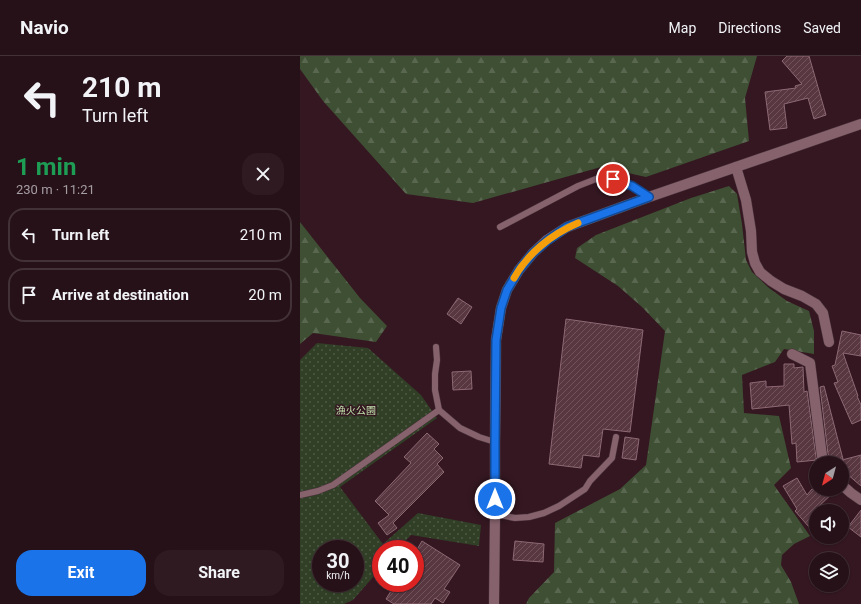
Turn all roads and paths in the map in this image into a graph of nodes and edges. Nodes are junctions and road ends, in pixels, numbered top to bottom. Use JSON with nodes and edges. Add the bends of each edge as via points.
{"nodes":[{"id":1,"x":861,"y":124,"type":"edge"},
{"id":2,"x":736,"y":167,"type":"junction"},
{"id":3,"x":649,"y":197,"type":"junction"},
{"id":4,"x":500,"y":227,"type":"dead end"},
{"id":5,"x":830,"y":342,"type":"dead end"},
{"id":6,"x":436,"y":347,"type":"dead end"},
{"id":7,"x":792,"y":354,"type":"dead end"},
{"id":8,"x":439,"y":410,"type":"junction"},
{"id":9,"x":616,"y":437,"type":"dead end"},
{"id":10,"x":495,"y":442,"type":"junction"},
{"id":11,"x":822,"y":456,"type":"edge"},
{"id":12,"x":849,"y":491,"type":"edge"},
{"id":13,"x":300,"y":495,"type":"edge"},
{"id":14,"x":861,"y":500,"type":"edge"},
{"id":15,"x":495,"y":514,"type":"junction"},
{"id":16,"x":494,"y":604,"type":"edge"}],
"edges":[{"from":1,"to":2,"type":"street"},
{"from":2,"to":3,"type":"street"},
{"from":2,"to":5,"type":"street","via":[[746,200],[755,264],[771,282],[816,304],[823,313]]},
{"from":3,"to":4,"type":"lane","via":[[632,186],[613,179],[596,179]]},
{"from":3,"to":10,"type":"street","via":[[567,227],[533,253],[519,270],[507,290],[501,308],[496,340]]},
{"from":6,"to":8,"type":"lane","via":[[435,390]]},
{"from":7,"to":11,"type":"street","via":[[810,363]]},
{"from":8,"to":10,"type":"lane","via":[[460,428]]},
{"from":8,"to":13,"type":"lane","via":[[333,485]]},
{"from":9,"to":15,"type":"lane","via":[[612,458],[585,489],[559,506],[529,517],[515,518]]},
{"from":10,"to":15,"type":"street"},
{"from":12,"to":14,"type":"street"},
{"from":15,"to":16,"type":"street"}]}
